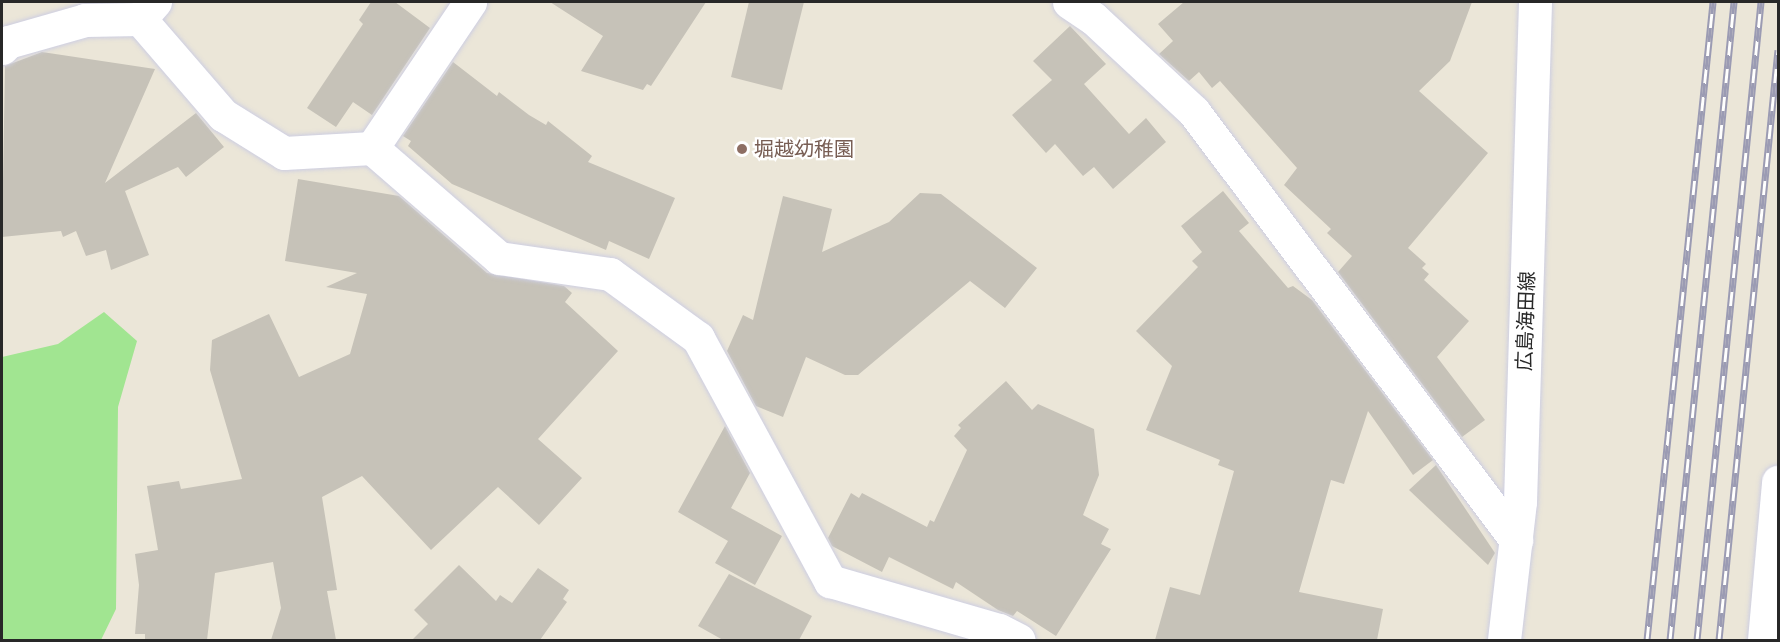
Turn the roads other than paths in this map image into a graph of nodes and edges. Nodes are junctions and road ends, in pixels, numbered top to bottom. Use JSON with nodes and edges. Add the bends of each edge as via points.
{"nodes":[{"id":1,"x":470,"y":2,"type":"edge"},
{"id":2,"x":1068,"y":2,"type":"edge"},
{"id":3,"x":1535,"y":2,"type":"edge"},
{"id":4,"x":148,"y":10,"type":"edge"},
{"id":5,"x":2,"y":48,"type":"edge"},
{"id":6,"x":372,"y":147,"type":"junction"},
{"id":7,"x":1779,"y":482,"type":"edge"},
{"id":8,"x":1516,"y":540,"type":"junction"},
{"id":9,"x":1019,"y":640,"type":"edge"},
{"id":10,"x":1504,"y":640,"type":"edge"},
{"id":11,"x":1764,"y":640,"type":"edge"}],
"edges":[{"from":1,"to":6,"type":"street"},
{"from":2,"to":8,"type":"street","via":[[1093,18],[1194,112]]},
{"from":3,"to":8,"type":"street","name":"広島海田線","via":[[1521,490]]},
{"from":4,"to":5,"type":"street","via":[[85,20],[8,42]]},
{"from":4,"to":6,"type":"street","via":[[223,115],[284,153]]},
{"from":6,"to":9,"type":"street","via":[[499,258],[610,274],[698,338],[830,581],[999,630]]},
{"from":7,"to":11,"type":"street"},
{"from":8,"to":10,"type":"street","name":"広島海田線"}]}
